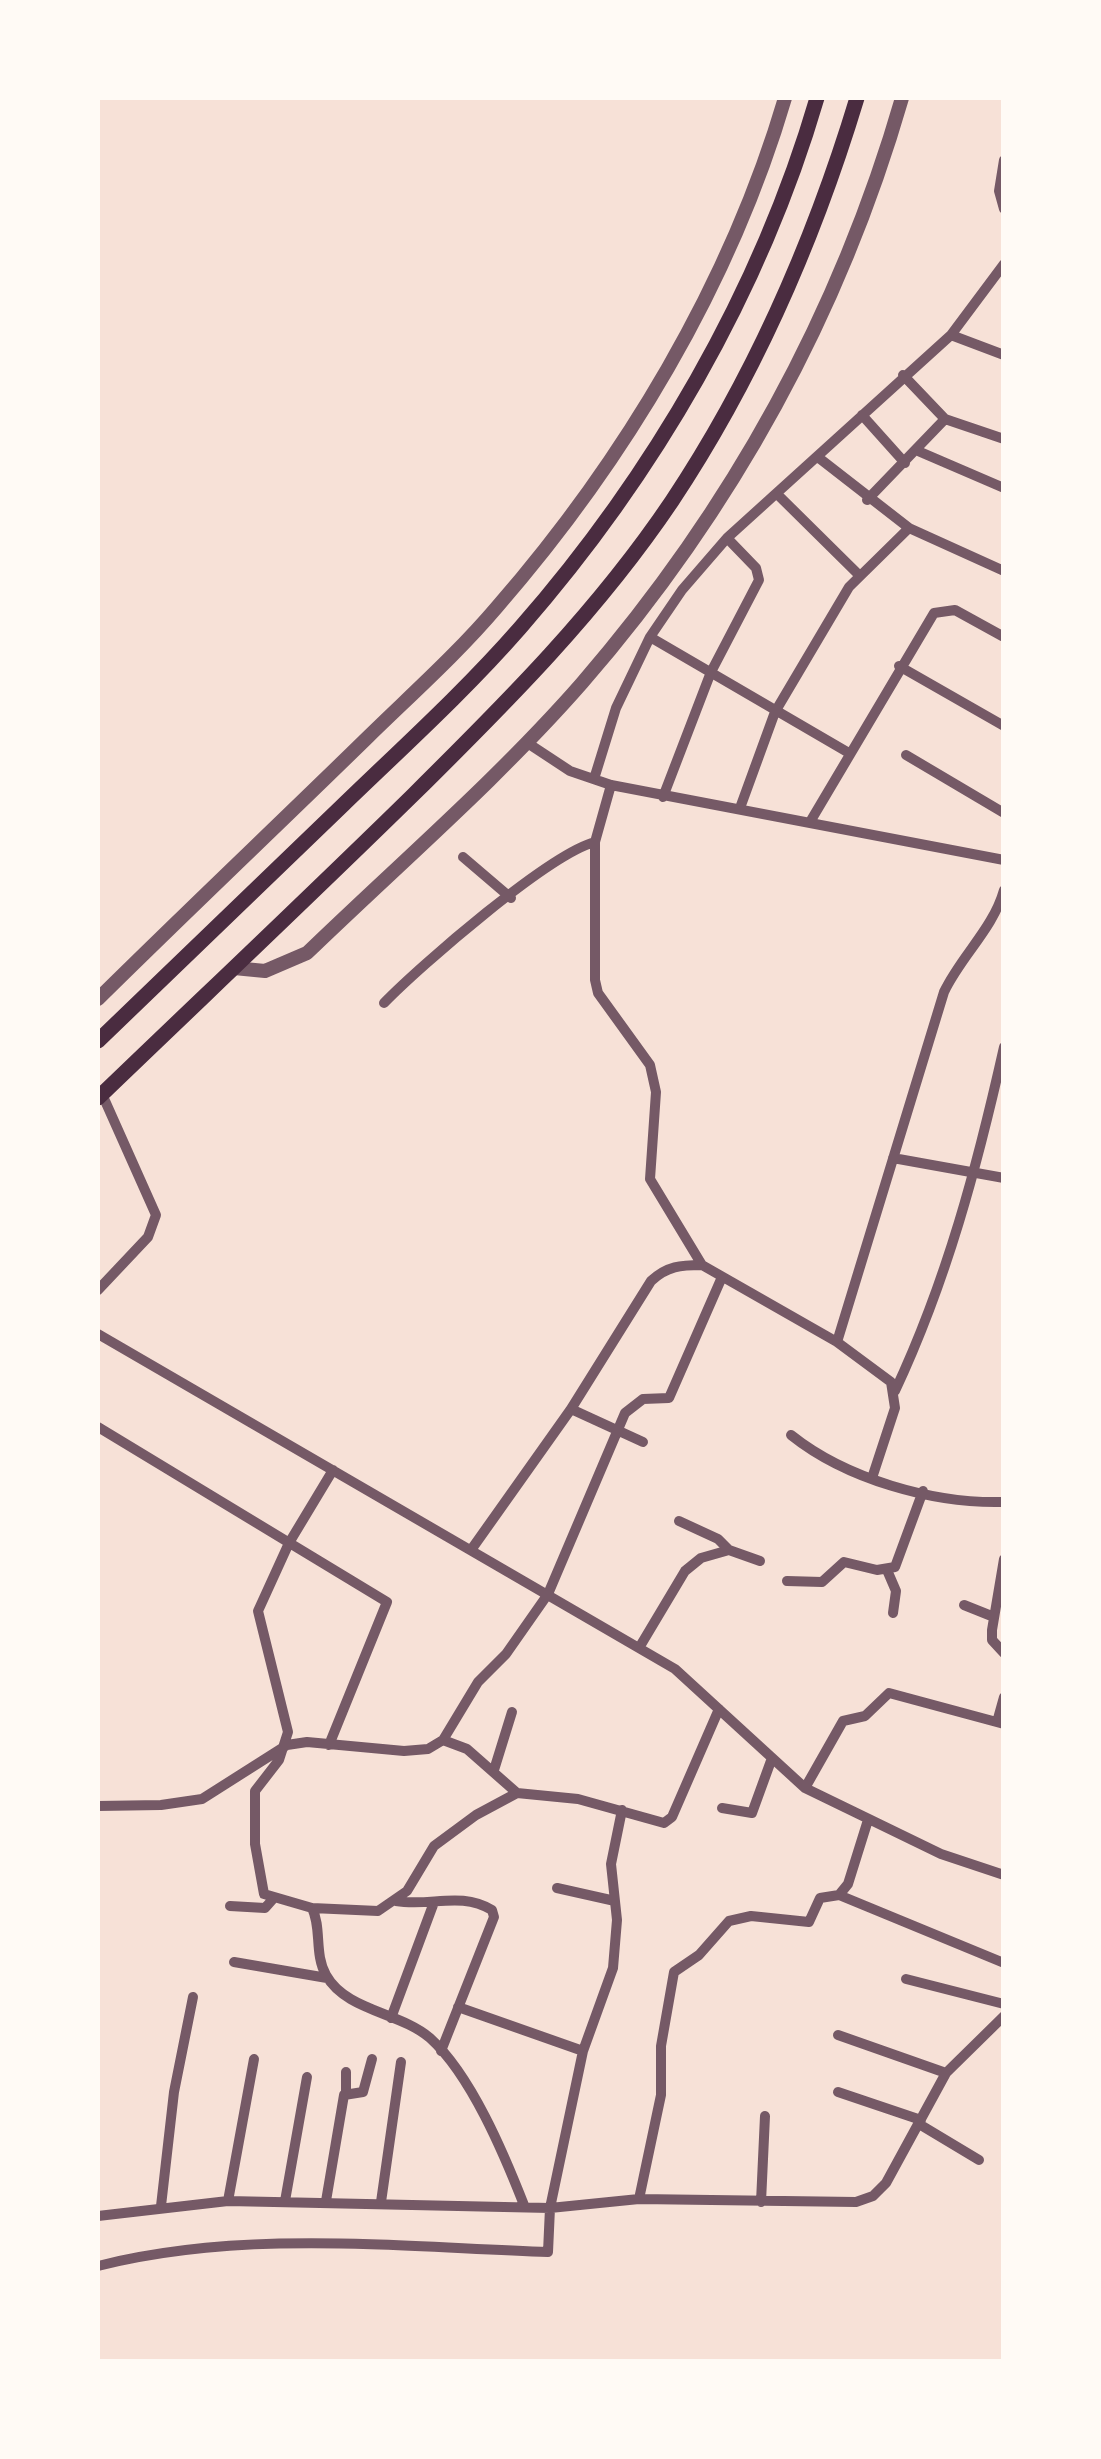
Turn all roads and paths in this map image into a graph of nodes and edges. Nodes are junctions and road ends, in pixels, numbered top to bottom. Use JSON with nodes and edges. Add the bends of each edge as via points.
{"nodes":[{"id":1,"x":785,"y":98,"type":"edge"},
{"id":2,"x":817,"y":98,"type":"edge"},
{"id":3,"x":857,"y":98,"type":"edge"},
{"id":4,"x":902,"y":98,"type":"edge"},
{"id":5,"x":1004,"y":160,"type":"edge"},
{"id":6,"x":1004,"y":209,"type":"edge"},
{"id":7,"x":1002,"y":269,"type":"edge"},
{"id":8,"x":950,"y":334,"type":"junction"},
{"id":9,"x":1004,"y":354,"type":"edge"},
{"id":10,"x":902,"y":374,"type":"junction"},
{"id":11,"x":862,"y":415,"type":"junction"},
{"id":12,"x":945,"y":419,"type":"junction"},
{"id":13,"x":1004,"y":439,"type":"edge"},
{"id":14,"x":918,"y":451,"type":"junction"},
{"id":15,"x":819,"y":458,"type":"junction"},
{"id":16,"x":905,"y":464,"type":"junction"},
{"id":17,"x":1004,"y":488,"type":"edge"},
{"id":18,"x":777,"y":494,"type":"junction"},
{"id":19,"x":868,"y":500,"type":"junction"},
{"id":20,"x":909,"y":528,"type":"junction"},
{"id":21,"x":727,"y":538,"type":"junction"},
{"id":22,"x":1004,"y":571,"type":"edge"},
{"id":23,"x":860,"y":576,"type":"junction"},
{"id":24,"x":650,"y":637,"type":"junction"},
{"id":25,"x":1004,"y":637,"type":"edge"},
{"id":26,"x":899,"y":666,"type":"junction"},
{"id":27,"x":711,"y":672,"type":"junction"},
{"id":28,"x":775,"y":712,"type":"junction"},
{"id":29,"x":1004,"y":726,"type":"edge"},
{"id":30,"x":526,"y":742,"type":"junction"},
{"id":31,"x":849,"y":753,"type":"junction"},
{"id":32,"x":906,"y":755,"type":"dead end"},
{"id":33,"x":594,"y":780,"type":"junction"},
{"id":34,"x":610,"y":785,"type":"junction"},
{"id":35,"x":663,"y":797,"type":"junction"},
{"id":36,"x":740,"y":808,"type":"junction"},
{"id":37,"x":1004,"y":813,"type":"edge"},
{"id":38,"x":810,"y":822,"type":"junction"},
{"id":39,"x":595,"y":842,"type":"junction"},
{"id":40,"x":463,"y":856,"type":"dead end"},
{"id":41,"x":1004,"y":860,"type":"edge"},
{"id":42,"x":1004,"y":890,"type":"edge"},
{"id":43,"x":511,"y":898,"type":"junction"},
{"id":44,"x":234,"y":968,"type":"junction"},
{"id":45,"x":98,"y":999,"type":"edge"},
{"id":46,"x":384,"y":1003,"type":"dead end"},
{"id":47,"x":98,"y":1041,"type":"edge"},
{"id":48,"x":1004,"y":1047,"type":"edge"},
{"id":49,"x":100,"y":1096,"type":"edge"},
{"id":50,"x":893,"y":1158,"type":"junction"},
{"id":51,"x":976,"y":1174,"type":"junction"},
{"id":52,"x":1004,"y":1178,"type":"edge"},
{"id":53,"x":702,"y":1264,"type":"junction"},
{"id":54,"x":722,"y":1277,"type":"junction"},
{"id":55,"x":98,"y":1290,"type":"edge"},
{"id":56,"x":98,"y":1334,"type":"edge"},
{"id":57,"x":838,"y":1342,"type":"junction"},
{"id":58,"x":895,"y":1391,"type":"junction"},
{"id":59,"x":571,"y":1410,"type":"junction"},
{"id":60,"x":98,"y":1428,"type":"edge"},
{"id":61,"x":616,"y":1430,"type":"junction"},
{"id":62,"x":791,"y":1435,"type":"dead end"},
{"id":63,"x":643,"y":1442,"type":"dead end"},
{"id":64,"x":332,"y":1470,"type":"junction"},
{"id":65,"x":872,"y":1478,"type":"junction"},
{"id":66,"x":923,"y":1491,"type":"junction"},
{"id":67,"x":1004,"y":1502,"type":"edge"},
{"id":68,"x":679,"y":1521,"type":"dead end"},
{"id":69,"x":289,"y":1543,"type":"junction"},
{"id":70,"x":472,"y":1550,"type":"junction"},
{"id":71,"x":729,"y":1550,"type":"junction"},
{"id":72,"x":1004,"y":1559,"type":"edge"},
{"id":73,"x":760,"y":1562,"type":"dead end"},
{"id":74,"x":887,"y":1570,"type":"junction"},
{"id":75,"x":786,"y":1581,"type":"dead end"},
{"id":76,"x":548,"y":1594,"type":"junction"},
{"id":77,"x":964,"y":1605,"type":"dead end"},
{"id":78,"x":894,"y":1613,"type":"dead end"},
{"id":79,"x":994,"y":1617,"type":"junction"},
{"id":80,"x":640,"y":1648,"type":"junction"},
{"id":81,"x":1004,"y":1653,"type":"edge"},
{"id":82,"x":1004,"y":1697,"type":"edge"},
{"id":83,"x":720,"y":1710,"type":"junction"},
{"id":84,"x":512,"y":1712,"type":"dead end"},
{"id":85,"x":1000,"y":1723,"type":"edge"},
{"id":86,"x":443,"y":1740,"type":"junction"},
{"id":87,"x":287,"y":1745,"type":"junction"},
{"id":88,"x":328,"y":1745,"type":"junction"},
{"id":89,"x":772,"y":1758,"type":"junction"},
{"id":90,"x":494,"y":1770,"type":"junction"},
{"id":91,"x":805,"y":1788,"type":"junction"},
{"id":92,"x":517,"y":1794,"type":"junction"},
{"id":93,"x":98,"y":1806,"type":"edge"},
{"id":94,"x":722,"y":1808,"type":"dead end"},
{"id":95,"x":622,"y":1810,"type":"junction"},
{"id":96,"x":868,"y":1820,"type":"junction"},
{"id":97,"x":1004,"y":1874,"type":"edge"},
{"id":98,"x":556,"y":1888,"type":"dead end"},
{"id":99,"x":839,"y":1895,"type":"junction"},
{"id":100,"x":273,"y":1899,"type":"junction"},
{"id":101,"x":396,"y":1901,"type":"junction"},
{"id":102,"x":615,"y":1901,"type":"junction"},
{"id":103,"x":433,"y":1905,"type":"junction"},
{"id":104,"x":230,"y":1906,"type":"dead end"},
{"id":105,"x":312,"y":1908,"type":"junction"},
{"id":106,"x":234,"y":1962,"type":"dead end"},
{"id":107,"x":1004,"y":1963,"type":"edge"},
{"id":108,"x":327,"y":1978,"type":"junction"},
{"id":109,"x":906,"y":1978,"type":"dead end"},
{"id":110,"x":193,"y":1997,"type":"dead end"},
{"id":111,"x":1004,"y":2004,"type":"edge"},
{"id":112,"x":458,"y":2007,"type":"junction"},
{"id":113,"x":1004,"y":2016,"type":"edge"},
{"id":114,"x":391,"y":2018,"type":"junction"},
{"id":115,"x":838,"y":2035,"type":"dead end"},
{"id":116,"x":441,"y":2050,"type":"junction"},
{"id":117,"x":583,"y":2051,"type":"junction"},
{"id":118,"x":254,"y":2059,"type":"dead end"},
{"id":119,"x":372,"y":2059,"type":"dead end"},
{"id":120,"x":401,"y":2062,"type":"dead end"},
{"id":121,"x":346,"y":2072,"type":"dead end"},
{"id":122,"x":946,"y":2073,"type":"junction"},
{"id":123,"x":307,"y":2076,"type":"dead end"},
{"id":124,"x":346,"y":2092,"type":"junction"},
{"id":125,"x":838,"y":2092,"type":"dead end"},
{"id":126,"x":765,"y":2116,"type":"dead end"},
{"id":127,"x":920,"y":2122,"type":"junction"},
{"id":128,"x":978,"y":2160,"type":"dead end"},
{"id":129,"x":639,"y":2199,"type":"junction"},
{"id":130,"x":285,"y":2200,"type":"junction"},
{"id":131,"x":228,"y":2201,"type":"junction"},
{"id":132,"x":326,"y":2201,"type":"junction"},
{"id":133,"x":381,"y":2202,"type":"junction"},
{"id":134,"x":761,"y":2202,"type":"junction"},
{"id":135,"x":524,"y":2205,"type":"junction"},
{"id":136,"x":161,"y":2206,"type":"junction"},
{"id":137,"x":550,"y":2208,"type":"junction"},
{"id":138,"x":98,"y":2216,"type":"edge"},
{"id":139,"x":98,"y":2266,"type":"edge"}],
"edges":[{"from":1,"to":45,"type":"street","via":[[717,271],[681,341],[633,425],[550,544],[430,676]]},
{"from":2,"to":47,"type":"main road","via":[[721,334],[616,508],[519,629],[452,699]]},
{"from":3,"to":44,"type":"main road","via":[[774,323],[672,501],[556,652]]},
{"from":4,"to":30,"type":"street","via":[[843,272],[758,438],[664,582]]},
{"from":5,"to":6,"type":"street"},
{"from":7,"to":8,"type":"street"},
{"from":8,"to":9,"type":"street"},
{"from":8,"to":10,"type":"street"},
{"from":10,"to":11,"type":"street"},
{"from":10,"to":12,"type":"street"},
{"from":11,"to":15,"type":"street"},
{"from":11,"to":16,"type":"street"},
{"from":12,"to":13,"type":"street"},
{"from":12,"to":14,"type":"street"},
{"from":14,"to":16,"type":"street"},
{"from":14,"to":17,"type":"street"},
{"from":15,"to":18,"type":"street"},
{"from":15,"to":19,"type":"street"},
{"from":16,"to":19,"type":"street"},
{"from":18,"to":21,"type":"street"},
{"from":18,"to":23,"type":"street"},
{"from":19,"to":20,"type":"street"},
{"from":20,"to":22,"type":"street"},
{"from":20,"to":23,"type":"street"},
{"from":21,"to":24,"type":"street"},
{"from":21,"to":27,"type":"street","via":[[759,580]]},
{"from":23,"to":28,"type":"street"},
{"from":24,"to":27,"type":"street"},
{"from":24,"to":33,"type":"street","via":[[616,708]]},
{"from":25,"to":26,"type":"street","via":[[954,610],[934,613]]},
{"from":26,"to":29,"type":"street"},
{"from":26,"to":31,"type":"street"},
{"from":27,"to":28,"type":"street"},
{"from":27,"to":35,"type":"street"},
{"from":28,"to":31,"type":"street"},
{"from":28,"to":36,"type":"street"},
{"from":30,"to":33,"type":"street"},
{"from":30,"to":44,"type":"street","via":[[307,954],[265,972]]},
{"from":31,"to":38,"type":"street"},
{"from":32,"to":37,"type":"street"},
{"from":33,"to":34,"type":"street"},
{"from":34,"to":35,"type":"street"},
{"from":34,"to":39,"type":"street"},
{"from":35,"to":36,"type":"street"},
{"from":36,"to":38,"type":"street"},
{"from":38,"to":41,"type":"street"},
{"from":39,"to":43,"type":"street"},
{"from":39,"to":53,"type":"street","via":[[598,992],[650,1065],[656,1092],[650,1179]]},
{"from":40,"to":43,"type":"street"},
{"from":42,"to":50,"type":"street","via":[[944,992]]},
{"from":43,"to":46,"type":"street"},
{"from":44,"to":49,"type":"main road"},
{"from":48,"to":51,"type":"street"},
{"from":49,"to":55,"type":"street","via":[[154,1207],[152,1230]]},
{"from":50,"to":51,"type":"street"},
{"from":50,"to":57,"type":"street"},
{"from":51,"to":52,"type":"street"},
{"from":51,"to":58,"type":"street","via":[[954,1249]]},
{"from":53,"to":54,"type":"street"},
{"from":53,"to":59,"type":"street","via":[[663,1269],[651,1280]]},
{"from":54,"to":57,"type":"street"},
{"from":54,"to":61,"type":"street","via":[[670,1398],[632,1404]]},
{"from":56,"to":64,"type":"street"},
{"from":57,"to":58,"type":"street","via":[[883,1374]]},
{"from":58,"to":65,"type":"street","via":[[890,1430]]},
{"from":59,"to":61,"type":"street"},
{"from":59,"to":70,"type":"street"},
{"from":60,"to":69,"type":"street"},
{"from":61,"to":63,"type":"street"},
{"from":61,"to":76,"type":"street"},
{"from":62,"to":65,"type":"street"},
{"from":64,"to":69,"type":"street"},
{"from":64,"to":70,"type":"street"},
{"from":65,"to":66,"type":"street"},
{"from":66,"to":67,"type":"street"},
{"from":66,"to":74,"type":"street","via":[[899,1563]]},
{"from":68,"to":71,"type":"street"},
{"from":69,"to":87,"type":"street","via":[[258,1610]]},
{"from":69,"to":88,"type":"street","via":[[388,1602]]},
{"from":70,"to":76,"type":"street"},
{"from":71,"to":73,"type":"street"},
{"from":71,"to":80,"type":"street","via":[[685,1570]]},
{"from":72,"to":79,"type":"street"},
{"from":74,"to":75,"type":"street","via":[[844,1562],[822,1582]]},
{"from":74,"to":78,"type":"street","via":[[896,1591]]},
{"from":76,"to":80,"type":"street"},
{"from":76,"to":86,"type":"street","via":[[478,1682]]},
{"from":77,"to":79,"type":"street"},
{"from":79,"to":81,"type":"street","via":[[992,1640]]},
{"from":80,"to":83,"type":"street"},
{"from":82,"to":85,"type":"street"},
{"from":83,"to":89,"type":"street"},
{"from":83,"to":95,"type":"street","via":[[669,1821]]},
{"from":84,"to":90,"type":"street"},
{"from":85,"to":91,"type":"street","via":[[889,1692],[866,1716],[842,1721]]},
{"from":86,"to":88,"type":"street","via":[[404,1751]]},
{"from":86,"to":90,"type":"street","via":[[467,1748]]},
{"from":87,"to":88,"type":"street"},
{"from":87,"to":93,"type":"street","via":[[202,1799]]},
{"from":87,"to":100,"type":"street","via":[[255,1791],[252,1808],[260,1880]]},
{"from":89,"to":91,"type":"street"},
{"from":89,"to":94,"type":"street","via":[[752,1813]]},
{"from":90,"to":92,"type":"street"},
{"from":91,"to":96,"type":"street"},
{"from":92,"to":95,"type":"street"},
{"from":92,"to":101,"type":"street","via":[[434,1846]]},
{"from":95,"to":102,"type":"street","via":[[611,1864]]},
{"from":96,"to":97,"type":"street"},
{"from":96,"to":99,"type":"street"},
{"from":98,"to":102,"type":"street"},
{"from":99,"to":107,"type":"street"},
{"from":99,"to":129,"type":"street","via":[[820,1898],[814,1918],[801,1924],[751,1916],[729,1921],[674,1972],[661,2046],[661,2095]]},
{"from":100,"to":104,"type":"street","via":[[260,1909]]},
{"from":100,"to":105,"type":"street"},
{"from":101,"to":103,"type":"street"},
{"from":101,"to":105,"type":"street","via":[[378,1911]]},
{"from":102,"to":117,"type":"street","via":[[613,1968]]},
{"from":103,"to":112,"type":"street","via":[[463,1898],[494,1917]]},
{"from":103,"to":114,"type":"street"},
{"from":105,"to":108,"type":"street"},
{"from":106,"to":108,"type":"street"},
{"from":108,"to":114,"type":"street","via":[[348,1998]]},
{"from":109,"to":111,"type":"street"},
{"from":110,"to":136,"type":"street"},
{"from":112,"to":116,"type":"street"},
{"from":112,"to":117,"type":"street"},
{"from":113,"to":122,"type":"street"},
{"from":114,"to":116,"type":"street"},
{"from":115,"to":122,"type":"street"},
{"from":116,"to":135,"type":"street","via":[[498,2139]]},
{"from":117,"to":137,"type":"street"},
{"from":118,"to":131,"type":"street"},
{"from":119,"to":124,"type":"street","via":[[362,2092]]},
{"from":120,"to":133,"type":"street"},
{"from":121,"to":124,"type":"street"},
{"from":122,"to":127,"type":"street"},
{"from":123,"to":130,"type":"street"},
{"from":124,"to":132,"type":"street"},
{"from":125,"to":127,"type":"street"},
{"from":126,"to":134,"type":"street"},
{"from":127,"to":128,"type":"street"},
{"from":127,"to":134,"type":"street","via":[[872,2196],[856,2202]]},
{"from":129,"to":134,"type":"street"},
{"from":129,"to":137,"type":"street"},
{"from":130,"to":131,"type":"street"},
{"from":130,"to":132,"type":"street"},
{"from":131,"to":136,"type":"street"},
{"from":132,"to":133,"type":"street"},
{"from":133,"to":135,"type":"street"},
{"from":135,"to":137,"type":"street"},
{"from":136,"to":138,"type":"street"},
{"from":137,"to":139,"type":"street","via":[[548,2252],[262,2244],[185,2249]]}]}
